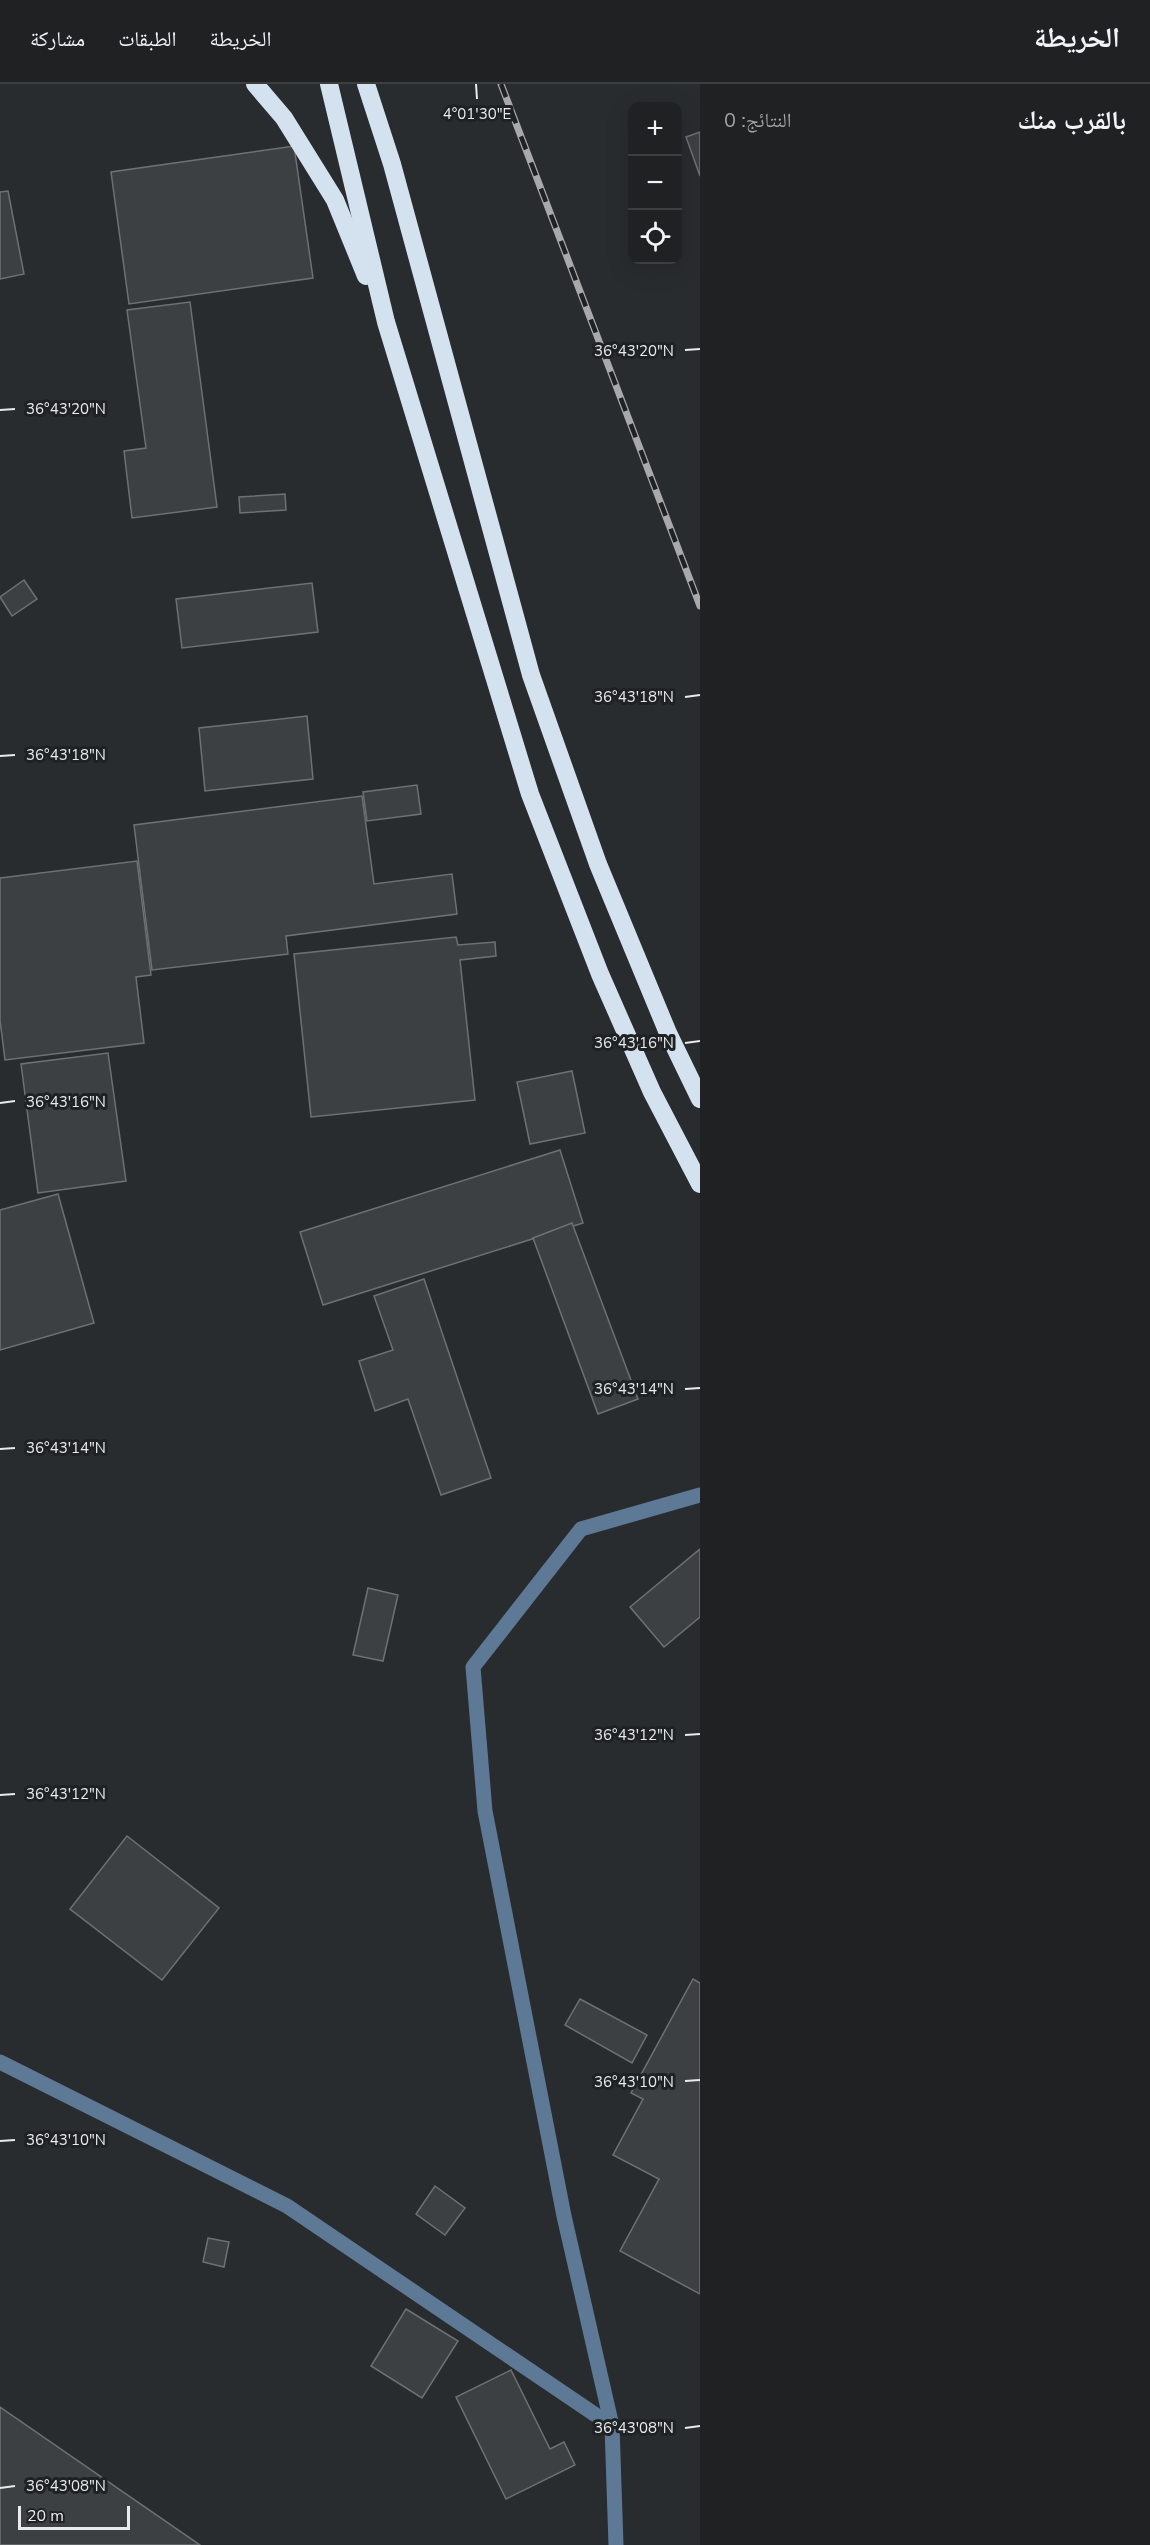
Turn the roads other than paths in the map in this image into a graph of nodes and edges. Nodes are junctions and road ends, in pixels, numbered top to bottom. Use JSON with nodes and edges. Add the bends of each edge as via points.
{"nodes":[{"id":1,"x":255,"y":84,"type":"edge"},
{"id":2,"x":330,"y":84,"type":"edge"},
{"id":3,"x":366,"y":84,"type":"edge"},
{"id":4,"x":386,"y":322,"type":"junction"},
{"id":5,"x":700,"y":1099,"type":"edge"},
{"id":6,"x":700,"y":1184,"type":"edge"},
{"id":7,"x":700,"y":1495,"type":"edge"},
{"id":8,"x":0,"y":2062,"type":"edge"},
{"id":9,"x":612,"y":2426,"type":"junction"},
{"id":10,"x":616,"y":2545,"type":"edge"}],
"edges":[{"from":1,"to":4,"type":"highway","via":[[284,118],[335,200]]},
{"from":2,"to":4,"type":"highway"},
{"from":3,"to":5,"type":"highway","via":[[392,164],[531,675],[598,864],[668,1033]]},
{"from":4,"to":6,"type":"highway","via":[[530,794],[600,974],[652,1092]]},
{"from":7,"to":9,"type":"street","via":[[581,1529],[473,1666],[485,1811],[564,2216]]},
{"from":8,"to":9,"type":"street","via":[[287,2206]]},
{"from":9,"to":10,"type":"street"}]}
